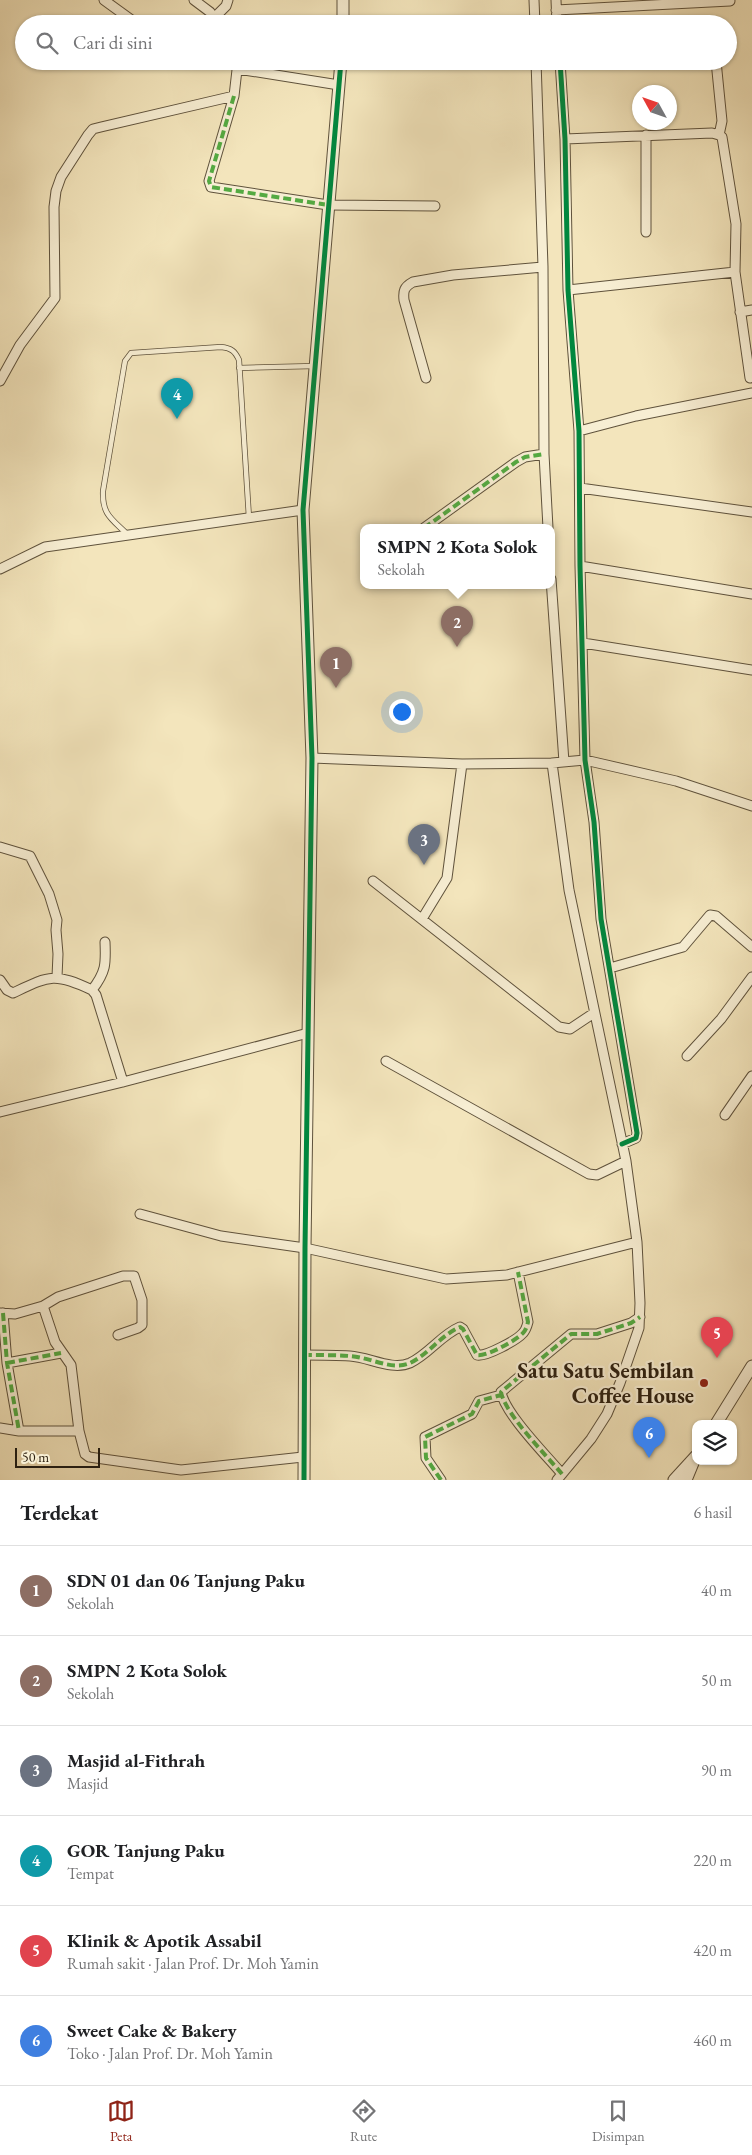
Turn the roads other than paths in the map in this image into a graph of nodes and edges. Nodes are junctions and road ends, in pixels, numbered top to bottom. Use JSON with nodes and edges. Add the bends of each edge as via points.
{"nodes":[{"id":1,"x":104,"y":0,"type":"edge"},
{"id":2,"x":194,"y":0,"type":"edge"},
{"id":3,"x":228,"y":0,"type":"edge"},
{"id":4,"x":344,"y":0,"type":"edge"},
{"id":5,"x":534,"y":0,"type":"edge"},
{"id":6,"x":556,"y":0,"type":"edge"},
{"id":7,"x":730,"y":1,"type":"edge"},
{"id":8,"x":556,"y":10,"type":"junction"},
{"id":9,"x":125,"y":15,"type":"edge"},
{"id":10,"x":210,"y":15,"type":"edge"},
{"id":11,"x":220,"y":15,"type":"edge"},
{"id":12,"x":343,"y":15,"type":"edge"},
{"id":13,"x":535,"y":15,"type":"edge"},
{"id":14,"x":556,"y":15,"type":"edge"},
{"id":15,"x":237,"y":70,"type":"edge"},
{"id":16,"x":263,"y":70,"type":"edge"},
{"id":17,"x":340,"y":70,"type":"edge"},
{"id":18,"x":536,"y":70,"type":"edge"},
{"id":19,"x":561,"y":70,"type":"edge"},
{"id":20,"x":717,"y":70,"type":"edge"},
{"id":21,"x":339,"y":85,"type":"junction"},
{"id":22,"x":234,"y":96,"type":"junction"},
{"id":23,"x":646,"y":135,"type":"junction"},
{"id":24,"x":719,"y":135,"type":"junction"},
{"id":25,"x":565,"y":139,"type":"junction"},
{"id":26,"x":328,"y":205,"type":"junction"},
{"id":27,"x":434,"y":206,"type":"dead end"},
{"id":28,"x":646,"y":232,"type":"dead end"},
{"id":29,"x":543,"y":267,"type":"junction"},
{"id":30,"x":735,"y":272,"type":"junction"},
{"id":31,"x":568,"y":290,"type":"junction"},
{"id":32,"x":752,"y":310,"type":"edge"},
{"id":33,"x":740,"y":312,"type":"junction"},
{"id":34,"x":315,"y":366,"type":"junction"},
{"id":35,"x":239,"y":368,"type":"junction"},
{"id":36,"x":426,"y":378,"type":"dead end"},
{"id":37,"x":750,"y":378,"type":"dead end"},
{"id":38,"x":0,"y":381,"type":"edge"},
{"id":39,"x":752,"y":393,"type":"edge"},
{"id":40,"x":579,"y":430,"type":"junction"},
{"id":41,"x":544,"y":454,"type":"junction"},
{"id":42,"x":580,"y":488,"type":"junction"},
{"id":43,"x":303,"y":510,"type":"junction"},
{"id":44,"x":752,"y":512,"type":"edge"},
{"id":45,"x":249,"y":518,"type":"junction"},
{"id":46,"x":430,"y":524,"type":"edge"},
{"id":47,"x":548,"y":524,"type":"edge"},
{"id":48,"x":128,"y":536,"type":"junction"},
{"id":49,"x":580,"y":566,"type":"junction"},
{"id":50,"x":0,"y":569,"type":"edge"},
{"id":51,"x":552,"y":589,"type":"edge"},
{"id":52,"x":752,"y":594,"type":"edge"},
{"id":53,"x":583,"y":643,"type":"junction"},
{"id":54,"x":752,"y":670,"type":"edge"},
{"id":55,"x":312,"y":758,"type":"junction"},
{"id":56,"x":584,"y":760,"type":"junction"},
{"id":57,"x":564,"y":762,"type":"junction"},
{"id":58,"x":552,"y":763,"type":"junction"},
{"id":59,"x":462,"y":764,"type":"junction"},
{"id":60,"x":752,"y":806,"type":"edge"},
{"id":61,"x":0,"y":847,"type":"edge"},
{"id":62,"x":373,"y":882,"type":"dead end"},
{"id":63,"x":422,"y":919,"type":"junction"},
{"id":64,"x":105,"y":942,"type":"dead end"},
{"id":65,"x":752,"y":947,"type":"edge"},
{"id":66,"x":610,"y":968,"type":"junction"},
{"id":67,"x":57,"y":977,"type":"junction"},
{"id":68,"x":752,"y":977,"type":"edge"},
{"id":69,"x":0,"y":980,"type":"edge"},
{"id":70,"x":92,"y":990,"type":"junction"},
{"id":71,"x":594,"y":1013,"type":"junction"},
{"id":72,"x":308,"y":1034,"type":"junction"},
{"id":73,"x":686,"y":1056,"type":"dead end"},
{"id":74,"x":386,"y":1061,"type":"dead end"},
{"id":75,"x":752,"y":1076,"type":"edge"},
{"id":76,"x":123,"y":1082,"type":"junction"},
{"id":77,"x":0,"y":1112,"type":"edge"},
{"id":78,"x":725,"y":1115,"type":"dead end"},
{"id":79,"x":622,"y":1144,"type":"junction"},
{"id":80,"x":626,"y":1161,"type":"junction"},
{"id":81,"x":140,"y":1214,"type":"dead end"},
{"id":82,"x":637,"y":1242,"type":"junction"},
{"id":83,"x":305,"y":1248,"type":"junction"},
{"id":84,"x":518,"y":1272,"type":"junction"},
{"id":85,"x":42,"y":1306,"type":"junction"},
{"id":86,"x":2,"y":1313,"type":"edge"},
{"id":87,"x":640,"y":1316,"type":"junction"},
{"id":88,"x":118,"y":1335,"type":"dead end"},
{"id":89,"x":61,"y":1353,"type":"junction"},
{"id":90,"x":304,"y":1355,"type":"junction"},
{"id":91,"x":7,"y":1363,"type":"junction"},
{"id":92,"x":752,"y":1366,"type":"edge"},
{"id":93,"x":501,"y":1395,"type":"junction"},
{"id":94,"x":718,"y":1420,"type":"edge"},
{"id":95,"x":0,"y":1428,"type":"edge"},
{"id":96,"x":20,"y":1431,"type":"junction"},
{"id":97,"x":79,"y":1431,"type":"junction"},
{"id":98,"x":303,"y":1457,"type":"junction"},
{"id":99,"x":692,"y":1460,"type":"edge"},
{"id":100,"x":692,"y":1465,"type":"edge"},
{"id":101,"x":560,"y":1477,"type":"edge"},
{"id":102,"x":304,"y":1480,"type":"edge"},
{"id":103,"x":440,"y":1480,"type":"edge"},
{"id":104,"x":674,"y":1480,"type":"edge"},
{"id":105,"x":686,"y":1480,"type":"edge"}],
"edges":[{"from":1,"to":9,"type":"street"},
{"from":2,"to":10,"type":"street"},
{"from":3,"to":11,"type":"street"},
{"from":4,"to":12,"type":"street"},
{"from":5,"to":13,"type":"street"},
{"from":6,"to":8,"type":"street"},
{"from":7,"to":8,"type":"street"},
{"from":8,"to":14,"type":"street"},
{"from":15,"to":22,"type":"street"},
{"from":16,"to":21,"type":"street"},
{"from":17,"to":21,"type":"street"},
{"from":18,"to":29,"type":"street"},
{"from":19,"to":25,"type":"street"},
{"from":20,"to":24,"type":"street","via":[[722,121]]},
{"from":21,"to":26,"type":"street"},
{"from":22,"to":26,"type":"street","via":[[209,181],[211,187]]},
{"from":22,"to":38,"type":"street","via":[[101,126],[88,135],[56,190],[55,298],[20,344]]},
{"from":23,"to":24,"type":"street"},
{"from":23,"to":25,"type":"street"},
{"from":23,"to":28,"type":"street"},
{"from":24,"to":30,"type":"street","via":[[723,140],[736,224]]},
{"from":25,"to":31,"type":"street"},
{"from":26,"to":27,"type":"street"},
{"from":26,"to":34,"type":"street"},
{"from":29,"to":36,"type":"street","via":[[453,275],[407,285],[404,300]]},
{"from":29,"to":41,"type":"street"},
{"from":30,"to":31,"type":"street"},
{"from":30,"to":33,"type":"street"},
{"from":31,"to":40,"type":"street"},
{"from":32,"to":33,"type":"street"},
{"from":33,"to":37,"type":"street"},
{"from":34,"to":35,"type":"lane"},
{"from":34,"to":43,"type":"street"},
{"from":35,"to":45,"type":"lane"},
{"from":35,"to":48,"type":"lane","via":[[236,354],[226,348],[131,353],[126,357],[102,505]]},
{"from":39,"to":40,"type":"street"},
{"from":40,"to":42,"type":"street"},
{"from":41,"to":46,"type":"street","via":[[516,462]]},
{"from":41,"to":47,"type":"street"},
{"from":42,"to":44,"type":"street"},
{"from":42,"to":49,"type":"street"},
{"from":43,"to":45,"type":"street"},
{"from":43,"to":55,"type":"street"},
{"from":45,"to":48,"type":"street"},
{"from":48,"to":50,"type":"street","via":[[45,547]]},
{"from":49,"to":52,"type":"street"},
{"from":49,"to":53,"type":"street"},
{"from":51,"to":57,"type":"street"},
{"from":53,"to":54,"type":"street"},
{"from":53,"to":56,"type":"street"},
{"from":55,"to":59,"type":"street"},
{"from":55,"to":72,"type":"street"},
{"from":56,"to":57,"type":"street"},
{"from":56,"to":60,"type":"street","via":[[676,781]]},
{"from":56,"to":66,"type":"street","via":[[594,822],[601,920]]},
{"from":57,"to":58,"type":"street"},
{"from":58,"to":59,"type":"street"},
{"from":58,"to":71,"type":"street","via":[[569,890]]},
{"from":59,"to":63,"type":"street","via":[[447,878]]},
{"from":61,"to":67,"type":"street","via":[[30,856],[37,867],[57,920]]},
{"from":62,"to":63,"type":"street"},
{"from":63,"to":71,"type":"street","via":[[559,1027],[570,1029]]},
{"from":64,"to":70,"type":"street","via":[[105,970]]},
{"from":65,"to":66,"type":"street","via":[[716,916],[710,915],[683,947]]},
{"from":66,"to":79,"type":"street","via":[[637,1133],[636,1138]]},
{"from":67,"to":69,"type":"street","via":[[46,978],[14,993],[7,990]]},
{"from":67,"to":70,"type":"street"},
{"from":68,"to":73,"type":"street","via":[[721,1019]]},
{"from":70,"to":76,"type":"street"},
{"from":71,"to":79,"type":"street"},
{"from":72,"to":76,"type":"street"},
{"from":72,"to":83,"type":"street"},
{"from":74,"to":80,"type":"street","via":[[589,1174],[598,1175]]},
{"from":75,"to":78,"type":"street"},
{"from":76,"to":77,"type":"street"},
{"from":79,"to":80,"type":"street"},
{"from":80,"to":82,"type":"street"},
{"from":81,"to":83,"type":"street","via":[[220,1236]]},
{"from":82,"to":84,"type":"street"},
{"from":82,"to":87,"type":"street"},
{"from":83,"to":84,"type":"street","via":[[439,1279],[500,1277]]},
{"from":83,"to":90,"type":"street"},
{"from":84,"to":90,"type":"street","via":[[528,1322],[526,1328],[519,1337],[489,1353],[477,1355],[460,1328],[408,1364],[392,1365],[353,1356]]},
{"from":85,"to":86,"type":"street","via":[[15,1314]]},
{"from":85,"to":88,"type":"street","via":[[58,1297],[123,1276],[134,1276],[142,1300],[142,1325]]},
{"from":85,"to":89,"type":"street"},
{"from":86,"to":91,"type":"street"},
{"from":87,"to":93,"type":"street","via":[[630,1323],[597,1334],[570,1334],[505,1387]]},
{"from":87,"to":101,"type":"street","via":[[636,1337],[607,1414]]},
{"from":89,"to":91,"type":"street"},
{"from":89,"to":97,"type":"street","via":[[71,1365]]},
{"from":90,"to":98,"type":"street"},
{"from":91,"to":96,"type":"street"},
{"from":92,"to":94,"type":"street"},
{"from":93,"to":101,"type":"street"},
{"from":93,"to":103,"type":"street","via":[[479,1401],[470,1415],[425,1437],[426,1458]]},
{"from":95,"to":96,"type":"street"},
{"from":96,"to":97,"type":"street"},
{"from":97,"to":98,"type":"street","via":[[85,1454],[89,1457],[176,1470]]},
{"from":98,"to":102,"type":"street"},
{"from":99,"to":104,"type":"street"},
{"from":100,"to":105,"type":"street"}]}
